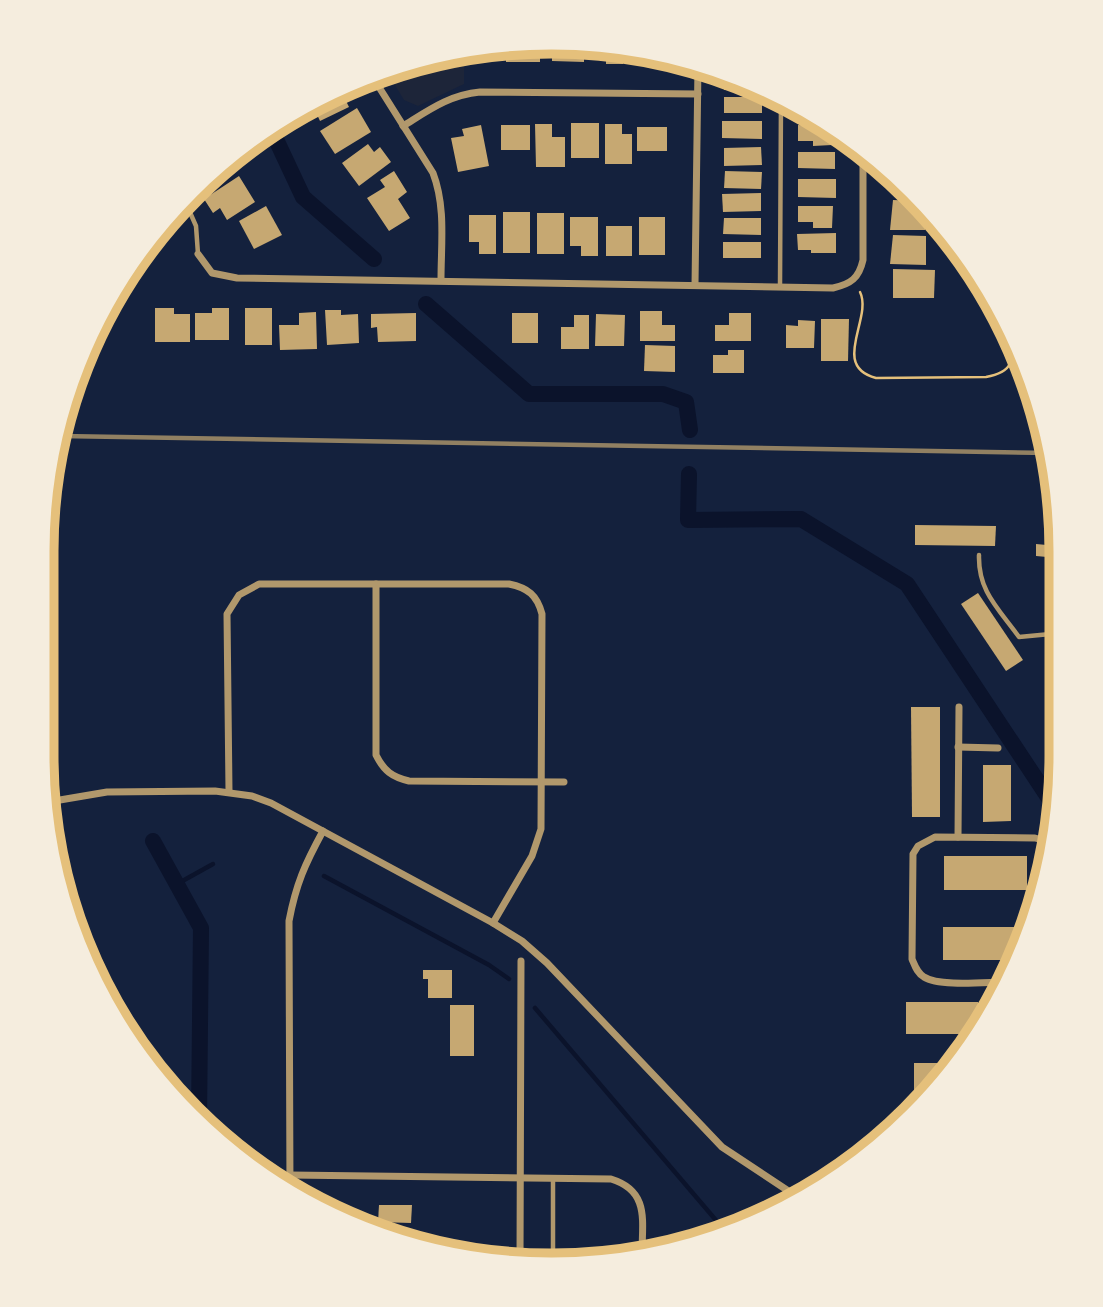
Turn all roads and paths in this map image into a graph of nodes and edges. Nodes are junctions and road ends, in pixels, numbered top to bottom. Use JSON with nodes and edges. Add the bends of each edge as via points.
{"nodes":[{"id":1,"x":698,"y":77,"type":"edge"},
{"id":2,"x":378,"y":86,"type":"edge"},
{"id":3,"x":698,"y":94,"type":"junction"},
{"id":4,"x":781,"y":111,"type":"edge"},
{"id":5,"x":403,"y":126,"type":"junction"},
{"id":6,"x":863,"y":165,"type":"edge"},
{"id":7,"x":190,"y":211,"type":"edge"},
{"id":8,"x":198,"y":254,"type":"joint"},
{"id":9,"x":441,"y":280,"type":"junction"},
{"id":10,"x":695,"y":285,"type":"junction"},
{"id":11,"x":780,"y":287,"type":"junction"},
{"id":12,"x":860,"y":292,"type":"dead end"},
{"id":13,"x":1011,"y":361,"type":"edge"},
{"id":14,"x":979,"y":555,"type":"dead end"},
{"id":15,"x":376,"y":584,"type":"junction"},
{"id":16,"x":1049,"y":634,"type":"edge"},
{"id":17,"x":959,"y":707,"type":"dead end"},
{"id":18,"x":958,"y":747,"type":"junction"},
{"id":19,"x":998,"y":748,"type":"dead end"},
{"id":20,"x":542,"y":782,"type":"junction"},
{"id":21,"x":564,"y":782,"type":"dead end"},
{"id":22,"x":229,"y":791,"type":"junction"},
{"id":23,"x":57,"y":801,"type":"edge"},
{"id":24,"x":323,"y":831,"type":"junction"},
{"id":25,"x":958,"y":837,"type":"junction"},
{"id":26,"x":1041,"y":839,"type":"edge"},
{"id":27,"x":493,"y":923,"type":"junction"},
{"id":28,"x":521,"y":961,"type":"dead end"},
{"id":29,"x":994,"y":982,"type":"edge"},
{"id":30,"x":290,"y":1175,"type":"junction"},
{"id":31,"x":290,"y":1178,"type":"edge"},
{"id":32,"x":520,"y":1179,"type":"junction"},
{"id":33,"x":553,"y":1179,"type":"junction"},
{"id":34,"x":789,"y":1192,"type":"edge"},
{"id":35,"x":642,"y":1244,"type":"edge"},
{"id":36,"x":520,"y":1252,"type":"edge"},
{"id":37,"x":553,"y":1253,"type":"edge"}],
"edges":[{"from":1,"to":3,"type":"street"},
{"from":2,"to":5,"type":"street"},
{"from":3,"to":5,"type":"street","via":[[471,93],[444,100]]},
{"from":3,"to":10,"type":"street"},
{"from":4,"to":11,"type":"lane"},
{"from":5,"to":9,"type":"street","via":[[439,188]]},
{"from":6,"to":11,"type":"street","via":[[861,271],[854,281],[833,288]]},
{"from":7,"to":8,"type":"lane"},
{"from":8,"to":9,"type":"street","via":[[212,274],[237,278]]},
{"from":9,"to":10,"type":"street"},
{"from":10,"to":11,"type":"street"},
{"from":12,"to":13,"type":"path","via":[[864,305],[854,351],[859,370],[866,376],[986,377],[1008,370]]},
{"from":14,"to":16,"type":"lane","via":[[982,586],[1018,637]]},
{"from":15,"to":20,"type":"street","via":[[376,755],[387,772],[409,781]]},
{"from":15,"to":20,"type":"street","via":[[509,584],[522,587],[539,602]]},
{"from":15,"to":22,"type":"street","via":[[259,584],[239,595],[227,614]]},
{"from":17,"to":18,"type":"street"},
{"from":18,"to":19,"type":"street"},
{"from":18,"to":25,"type":"street"},
{"from":20,"to":21,"type":"street"},
{"from":20,"to":27,"type":"street","via":[[536,846]]},
{"from":22,"to":23,"type":"street","via":[[107,792]]},
{"from":22,"to":24,"type":"street","via":[[271,803]]},
{"from":24,"to":27,"type":"street"},
{"from":24,"to":30,"type":"street","via":[[303,867],[289,921]]},
{"from":25,"to":26,"type":"street"},
{"from":25,"to":29,"type":"street","via":[[935,837],[918,846],[911,863],[912,959],[922,976],[937,981]]},
{"from":27,"to":34,"type":"street","via":[[547,963],[722,1147]]},
{"from":28,"to":32,"type":"street"},
{"from":30,"to":31,"type":"street"},
{"from":30,"to":32,"type":"street"},
{"from":32,"to":33,"type":"street"},
{"from":32,"to":36,"type":"street"},
{"from":33,"to":35,"type":"street","via":[[623,1183],[640,1201]]},
{"from":33,"to":37,"type":"lane"}]}
